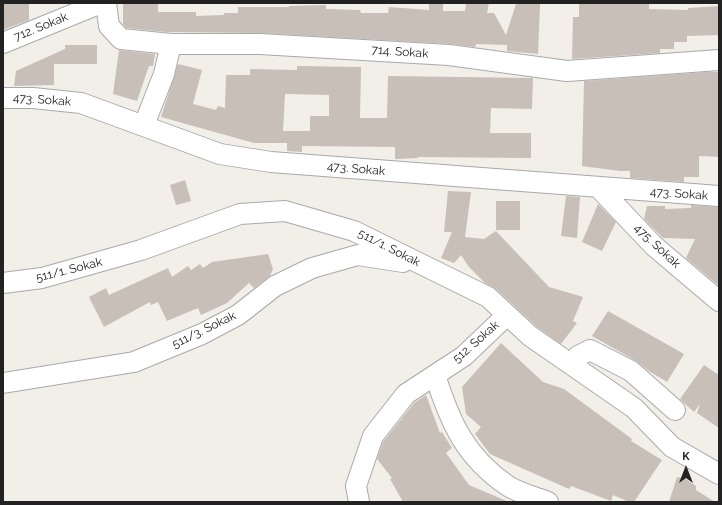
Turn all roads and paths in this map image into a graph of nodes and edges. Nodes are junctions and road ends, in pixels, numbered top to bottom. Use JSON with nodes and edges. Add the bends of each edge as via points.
{"nodes":[{"id":1,"x":101,"y":3,"type":"edge"},
{"id":2,"x":106,"y":3,"type":"edge"},
{"id":3,"x":3,"y":43,"type":"edge"},
{"id":4,"x":171,"y":44,"type":"junction"},
{"id":5,"x":719,"y":60,"type":"edge"},
{"id":6,"x":3,"y":98,"type":"edge"},
{"id":7,"x":144,"y":125,"type":"junction"},
{"id":8,"x":599,"y":188,"type":"junction"},
{"id":9,"x":719,"y":196,"type":"edge"},
{"id":10,"x":418,"y":264,"type":"junction"},
{"id":11,"x":3,"y":283,"type":"edge"},
{"id":12,"x":719,"y":301,"type":"edge"},
{"id":13,"x":507,"y":315,"type":"junction"},
{"id":14,"x":571,"y":364,"type":"junction"},
{"id":15,"x":435,"y":375,"type":"junction"},
{"id":16,"x":3,"y":384,"type":"edge"},
{"id":17,"x":675,"y":410,"type":"dead end"},
{"id":18,"x":717,"y":474,"type":"edge"},
{"id":19,"x":359,"y":502,"type":"edge"},
{"id":20,"x":548,"y":502,"type":"edge"}],
"edges":[{"from":1,"to":3,"type":"street","name":"712. Sokak"},
{"from":2,"to":4,"type":"street","name":"714. Sokak","via":[[109,26],[121,39]]},
{"from":4,"to":5,"type":"street","name":"714. Sokak","via":[[260,44],[449,55],[567,71]]},
{"from":4,"to":7,"type":"street","via":[[164,74]]},
{"from":6,"to":7,"type":"street","name":"473. Sokak","via":[[81,103]]},
{"from":7,"to":8,"type":"street","name":"473. Sokak","via":[[220,154],[271,162]]},
{"from":8,"to":9,"type":"street","name":"473. Sokak"},
{"from":8,"to":12,"type":"street","name":"475. Sokak","via":[[654,246]]},
{"from":10,"to":11,"type":"street","name":"511/1. Sokak","via":[[354,231],[285,211],[240,214],[141,250],[42,278]]},
{"from":10,"to":13,"type":"street","name":"511/1. Sokak","via":[[488,297]]},
{"from":10,"to":16,"type":"street","name":"511/3. Sokak","via":[[358,255],[312,268],[274,286],[238,315],[202,334],[134,362]]},
{"from":13,"to":14,"type":"street","name":"511/1. Sokak","via":[[530,336]]},
{"from":13,"to":15,"type":"street","name":"512. Sokak","via":[[464,356]]},
{"from":14,"to":17,"type":"street","via":[[578,356],[590,350],[630,370]]},
{"from":14,"to":18,"type":"street","name":"511/1. Sokak","via":[[634,408],[672,447]]},
{"from":15,"to":19,"type":"street","name":"512. Sokak","via":[[406,394],[372,436],[356,486]]},
{"from":15,"to":20,"type":"street","via":[[448,415],[472,456],[508,486]]}]}
